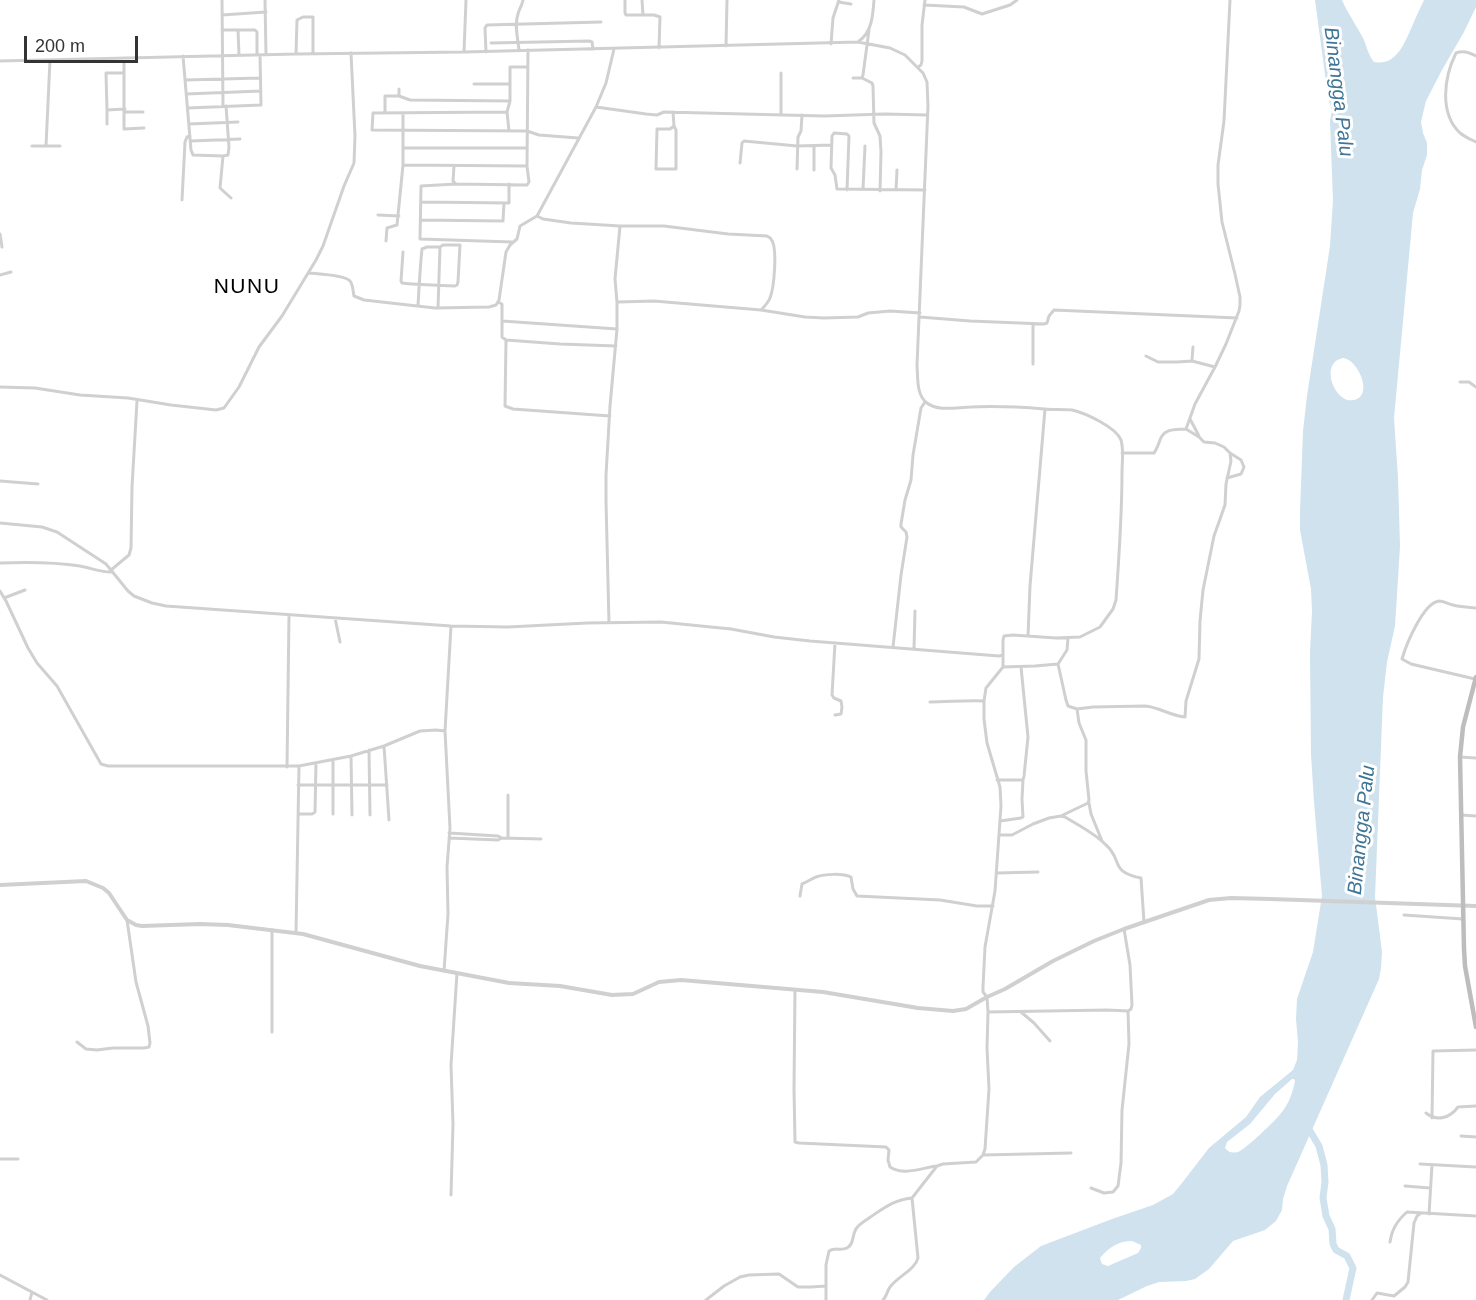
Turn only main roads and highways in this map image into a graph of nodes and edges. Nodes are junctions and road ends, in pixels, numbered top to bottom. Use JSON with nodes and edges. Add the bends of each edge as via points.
{"nodes":[{"id":1,"x":1476,"y":678,"type":"edge"},
{"id":2,"x":1476,"y":1027,"type":"edge"}],
"edges":[{"from":1,"to":2,"type":"main road","via":[[1463,727],[1460,758],[1465,966]]}]}
